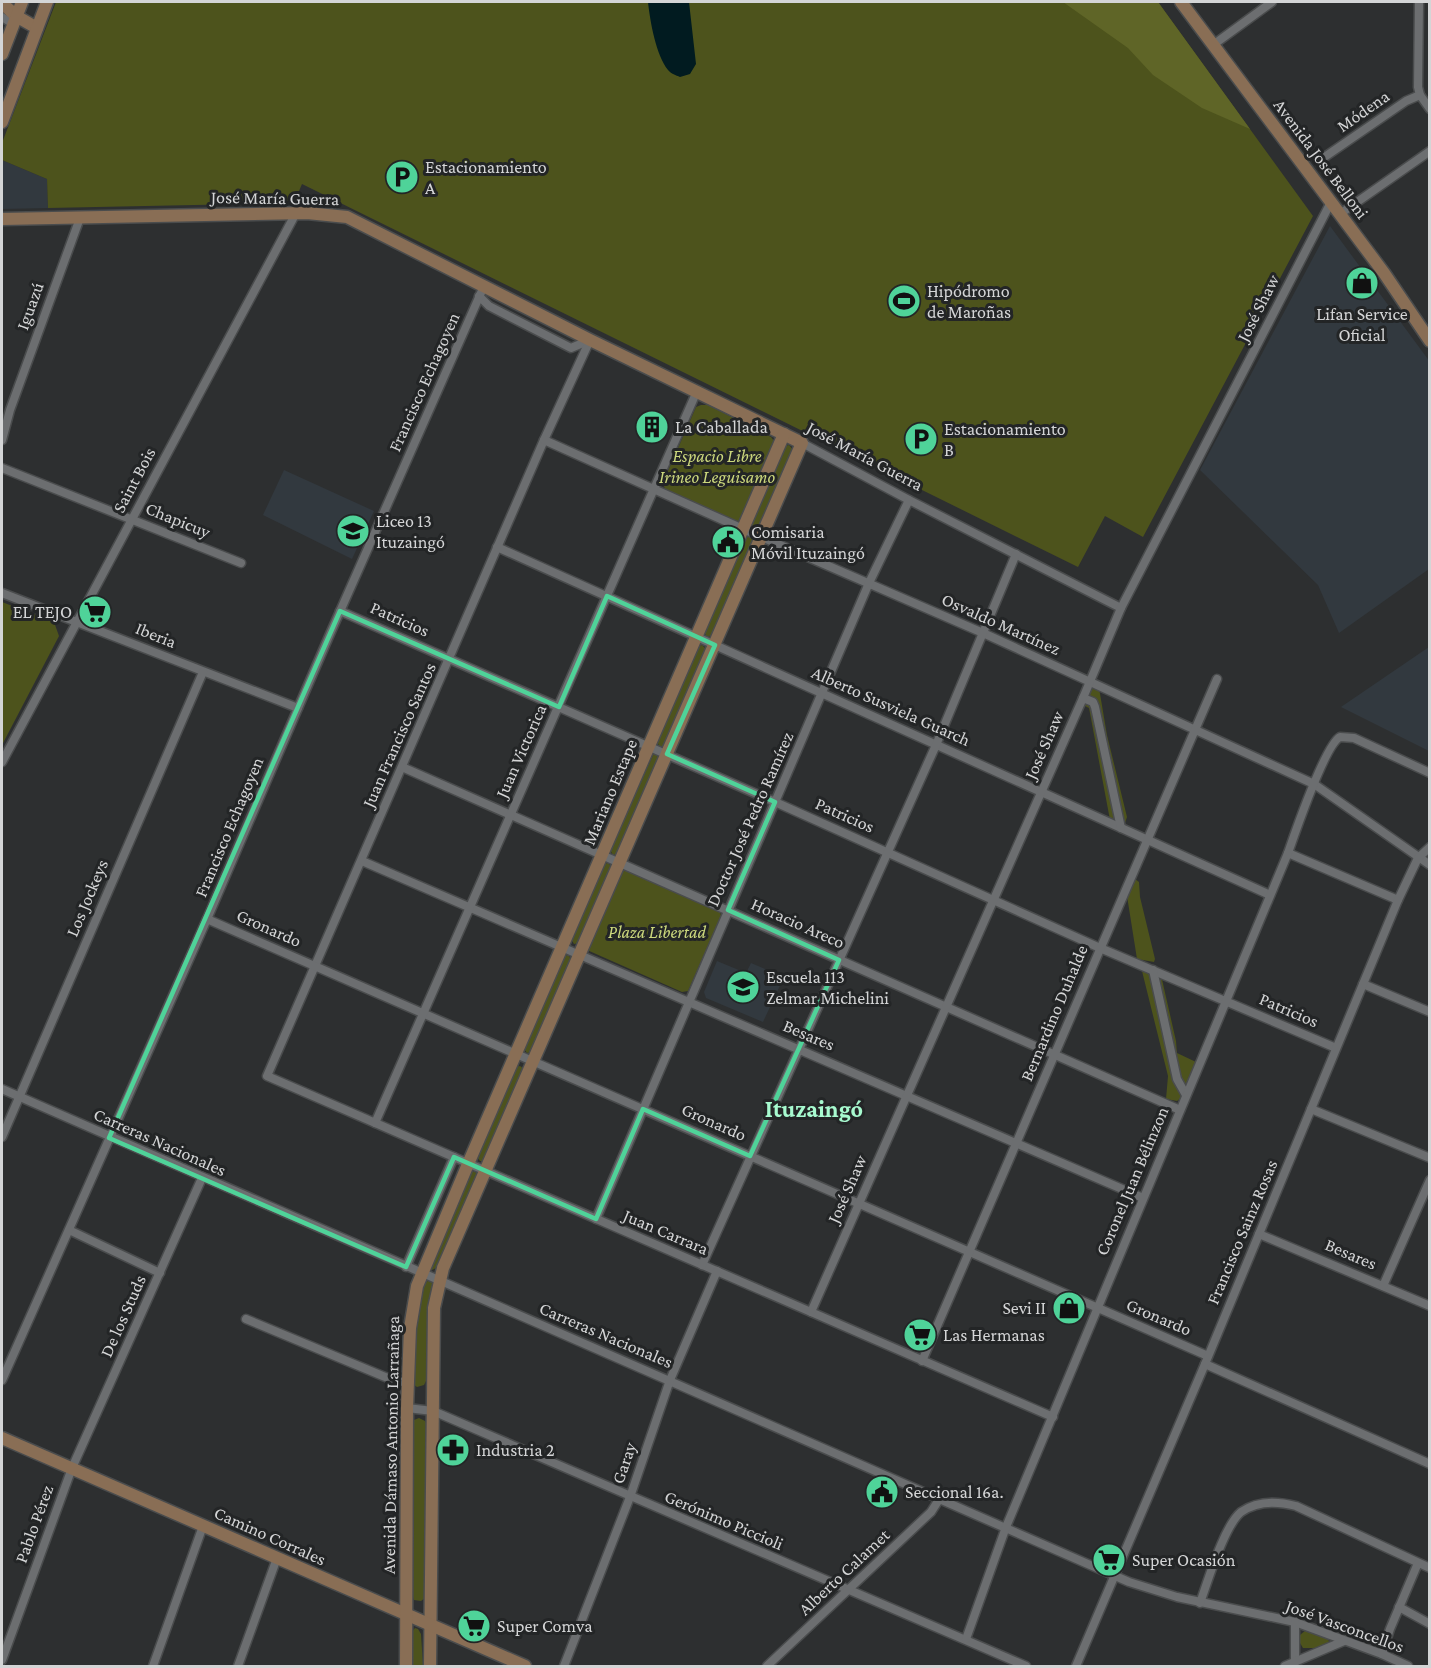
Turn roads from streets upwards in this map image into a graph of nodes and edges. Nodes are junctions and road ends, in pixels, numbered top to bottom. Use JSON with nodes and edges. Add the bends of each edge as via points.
{"nodes":[{"id":1,"x":22,"y":2,"type":"edge"},
{"id":2,"x":47,"y":2,"type":"edge"},
{"id":3,"x":1181,"y":2,"type":"edge"},
{"id":4,"x":1272,"y":2,"type":"edge"},
{"id":5,"x":1419,"y":2,"type":"edge"},
{"id":6,"x":2,"y":3,"type":"edge"},
{"id":7,"x":2,"y":16,"type":"edge"},
{"id":8,"x":23,"y":23,"type":"junction"},
{"id":9,"x":1213,"y":45,"type":"junction"},
{"id":10,"x":2,"y":54,"type":"edge"},
{"id":11,"x":1420,"y":95,"type":"junction"},
{"id":12,"x":1430,"y":109,"type":"edge"},
{"id":13,"x":2,"y":122,"type":"edge"},
{"id":14,"x":1430,"y":151,"type":"edge"},
{"id":15,"x":1326,"y":156,"type":"dead end"},
{"id":16,"x":1331,"y":202,"type":"junction"},
{"id":17,"x":296,"y":213,"type":"junction"},
{"id":18,"x":1340,"y":214,"type":"junction"},
{"id":19,"x":80,"y":218,"type":"junction"},
{"id":20,"x":2,"y":219,"type":"edge"},
{"id":21,"x":482,"y":291,"type":"junction"},
{"id":22,"x":590,"y":340,"type":"junction"},
{"id":23,"x":1430,"y":340,"type":"edge"},
{"id":24,"x":697,"y":391,"type":"junction"},
{"id":25,"x":784,"y":434,"type":"junction"},
{"id":26,"x":2,"y":440,"type":"edge"},
{"id":27,"x":544,"y":440,"type":"junction"},
{"id":28,"x":802,"y":443,"type":"junction"},
{"id":29,"x":2,"y":468,"type":"edge"},
{"id":30,"x":654,"y":489,"type":"junction"},
{"id":31,"x":909,"y":500,"type":"junction"},
{"id":32,"x":132,"y":519,"type":"junction"},
{"id":33,"x":743,"y":529,"type":"junction"},
{"id":34,"x":761,"y":537,"type":"junction"},
{"id":35,"x":497,"y":547,"type":"junction"},
{"id":36,"x":1016,"y":554,"type":"junction"},
{"id":37,"x":241,"y":563,"type":"dead end"},
{"id":38,"x":869,"y":583,"type":"junction"},
{"id":39,"x":2,"y":593,"type":"edge"},
{"id":40,"x":607,"y":596,"type":"junction"},
{"id":41,"x":1121,"y":608,"type":"junction"},
{"id":42,"x":340,"y":611,"type":"junction"},
{"id":43,"x":77,"y":622,"type":"junction"},
{"id":44,"x":983,"y":633,"type":"junction"},
{"id":45,"x":697,"y":637,"type":"junction"},
{"id":46,"x":715,"y":645,"type":"junction"},
{"id":47,"x":450,"y":659,"type":"junction"},
{"id":48,"x":203,"y":672,"type":"junction"},
{"id":49,"x":1217,"y":678,"type":"dead end"},
{"id":50,"x":1090,"y":682,"type":"junction"},
{"id":51,"x":823,"y":694,"type":"junction"},
{"id":52,"x":1083,"y":698,"type":"junction"},
{"id":53,"x":559,"y":707,"type":"junction"},
{"id":54,"x":298,"y":708,"type":"junction"},
{"id":55,"x":1195,"y":730,"type":"junction"},
{"id":56,"x":936,"y":745,"type":"junction"},
{"id":57,"x":649,"y":746,"type":"junction"},
{"id":58,"x":667,"y":754,"type":"junction"},
{"id":59,"x":2,"y":762,"type":"edge"},
{"id":60,"x":402,"y":767,"type":"junction"},
{"id":61,"x":1430,"y":773,"type":"edge"},
{"id":62,"x":1314,"y":784,"type":"junction"},
{"id":63,"x":1042,"y":792,"type":"junction"},
{"id":64,"x":775,"y":802,"type":"junction"},
{"id":65,"x":511,"y":815,"type":"junction"},
{"id":66,"x":1121,"y":828,"type":"junction"},
{"id":67,"x":1147,"y":839,"type":"junction"},
{"id":68,"x":1430,"y":847,"type":"edge"},
{"id":69,"x":888,"y":852,"type":"junction"},
{"id":70,"x":1288,"y":853,"type":"junction"},
{"id":71,"x":603,"y":855,"type":"junction"},
{"id":72,"x":1418,"y":858,"type":"junction"},
{"id":73,"x":362,"y":861,"type":"junction"},
{"id":74,"x":620,"y":863,"type":"junction"},
{"id":75,"x":1430,"y":865,"type":"edge"},
{"id":76,"x":1270,"y":895,"type":"junction"},
{"id":77,"x":1398,"y":900,"type":"junction"},
{"id":78,"x":994,"y":901,"type":"junction"},
{"id":79,"x":471,"y":907,"type":"junction"},
{"id":80,"x":728,"y":910,"type":"junction"},
{"id":81,"x":207,"y":919,"type":"junction"},
{"id":82,"x":562,"y":947,"type":"junction"},
{"id":83,"x":1100,"y":948,"type":"junction"},
{"id":84,"x":580,"y":954,"type":"junction"},
{"id":85,"x":839,"y":960,"type":"junction"},
{"id":86,"x":314,"y":966,"type":"junction"},
{"id":87,"x":1153,"y":970,"type":"junction"},
{"id":88,"x":1363,"y":984,"type":"junction"},
{"id":89,"x":1226,"y":1001,"type":"junction"},
{"id":90,"x":691,"y":1002,"type":"junction"},
{"id":91,"x":947,"y":1007,"type":"junction"},
{"id":92,"x":1430,"y":1012,"type":"edge"},
{"id":93,"x":423,"y":1013,"type":"junction"},
{"id":94,"x":1336,"y":1048,"type":"junction"},
{"id":95,"x":799,"y":1049,"type":"junction"},
{"id":96,"x":516,"y":1054,"type":"junction"},
{"id":97,"x":1055,"y":1054,"type":"junction"},
{"id":98,"x":533,"y":1062,"type":"junction"},
{"id":99,"x":267,"y":1076,"type":"joint"},
{"id":100,"x":2,"y":1089,"type":"edge"},
{"id":101,"x":1186,"y":1095,"type":"junction"},
{"id":102,"x":20,"y":1096,"type":"junction"},
{"id":103,"x":907,"y":1096,"type":"junction"},
{"id":104,"x":643,"y":1109,"type":"junction"},
{"id":105,"x":1311,"y":1109,"type":"junction"},
{"id":106,"x":1180,"y":1110,"type":"junction"},
{"id":107,"x":375,"y":1123,"type":"junction"},
{"id":108,"x":2,"y":1137,"type":"edge"},
{"id":109,"x":109,"y":1138,"type":"junction"},
{"id":110,"x":1017,"y":1143,"type":"junction"},
{"id":111,"x":750,"y":1156,"type":"junction"},
{"id":112,"x":454,"y":1157,"type":"junction"},
{"id":113,"x":1430,"y":1158,"type":"edge"},
{"id":114,"x":468,"y":1164,"type":"junction"},
{"id":115,"x":486,"y":1171,"type":"junction"},
{"id":116,"x":202,"y":1178,"type":"junction"},
{"id":117,"x":1430,"y":1180,"type":"edge"},
{"id":118,"x":1143,"y":1197,"type":"junction"},
{"id":119,"x":859,"y":1204,"type":"junction"},
{"id":120,"x":596,"y":1219,"type":"junction"},
{"id":121,"x":69,"y":1230,"type":"junction"},
{"id":122,"x":1259,"y":1234,"type":"junction"},
{"id":123,"x":969,"y":1253,"type":"junction"},
{"id":124,"x":702,"y":1265,"type":"junction"},
{"id":125,"x":406,"y":1267,"type":"junction"},
{"id":126,"x":717,"y":1271,"type":"junction"},
{"id":127,"x":160,"y":1273,"type":"junction"},
{"id":128,"x":422,"y":1273,"type":"junction"},
{"id":129,"x":439,"y":1281,"type":"junction"},
{"id":130,"x":1383,"y":1286,"type":"junction"},
{"id":131,"x":1430,"y":1306,"type":"edge"},
{"id":132,"x":1096,"y":1309,"type":"junction"},
{"id":133,"x":811,"y":1312,"type":"junction"},
{"id":134,"x":246,"y":1319,"type":"dead end"},
{"id":135,"x":922,"y":1360,"type":"junction"},
{"id":136,"x":1206,"y":1360,"type":"junction"},
{"id":137,"x":2,"y":1380,"type":"edge"},
{"id":138,"x":670,"y":1380,"type":"junction"},
{"id":139,"x":408,"y":1383,"type":"junction"},
{"id":140,"x":407,"y":1408,"type":"junction"},
{"id":141,"x":433,"y":1411,"type":"junction"},
{"id":142,"x":1053,"y":1417,"type":"junction"},
{"id":143,"x":2,"y":1438,"type":"edge"},
{"id":144,"x":1430,"y":1464,"type":"edge"},
{"id":145,"x":72,"y":1468,"type":"junction"},
{"id":146,"x":630,"y":1497,"type":"junction"},
{"id":147,"x":940,"y":1498,"type":"junction"},
{"id":148,"x":203,"y":1526,"type":"junction"},
{"id":149,"x":1006,"y":1527,"type":"junction"},
{"id":150,"x":277,"y":1558,"type":"junction"},
{"id":151,"x":1418,"y":1563,"type":"junction"},
{"id":152,"x":1430,"y":1568,"type":"edge"},
{"id":153,"x":1116,"y":1575,"type":"junction"},
{"id":154,"x":847,"y":1591,"type":"junction"},
{"id":155,"x":1200,"y":1602,"type":"junction"},
{"id":156,"x":1399,"y":1607,"type":"junction"},
{"id":157,"x":406,"y":1616,"type":"junction"},
{"id":158,"x":1295,"y":1622,"type":"junction"},
{"id":159,"x":1430,"y":1624,"type":"edge"},
{"id":160,"x":430,"y":1626,"type":"junction"},
{"id":161,"x":966,"y":1639,"type":"junction"},
{"id":162,"x":1344,"y":1641,"type":"junction"},
{"id":163,"x":1382,"y":1654,"type":"junction"},
{"id":164,"x":2,"y":1660,"type":"edge"},
{"id":165,"x":1295,"y":1662,"type":"junction"},
{"id":166,"x":153,"y":1666,"type":"edge"},
{"id":167,"x":238,"y":1666,"type":"edge"},
{"id":168,"x":406,"y":1666,"type":"edge"},
{"id":169,"x":430,"y":1666,"type":"edge"},
{"id":170,"x":525,"y":1666,"type":"edge"},
{"id":171,"x":564,"y":1666,"type":"edge"},
{"id":172,"x":767,"y":1666,"type":"edge"},
{"id":173,"x":1026,"y":1666,"type":"edge"},
{"id":174,"x":1076,"y":1666,"type":"edge"},
{"id":175,"x":1285,"y":1666,"type":"edge"},
{"id":176,"x":1408,"y":1666,"type":"edge"}],
"edges":[{"from":1,"to":8,"type":"street"},
{"from":2,"to":8,"type":"street"},
{"from":3,"to":9,"type":"street","name":"Avenida José Belloni"},
{"from":4,"to":9,"type":"street"},
{"from":5,"to":11,"type":"street"},
{"from":6,"to":8,"type":"street"},
{"from":7,"to":8,"type":"street"},
{"from":8,"to":10,"type":"street"},
{"from":8,"to":13,"type":"street","via":[[17,80]]},
{"from":9,"to":16,"type":"street","name":"Avenida José Belloni"},
{"from":11,"to":12,"type":"street"},
{"from":11,"to":15,"type":"street","name":"Módena"},
{"from":14,"to":18,"type":"street"},
{"from":16,"to":18,"type":"street","name":"Avenida José Belloni"},
{"from":16,"to":41,"type":"street","name":"José Shaw"},
{"from":17,"to":19,"type":"street","name":"José María Guerra"},
{"from":17,"to":21,"type":"street","name":"José María Guerra","via":[[347,217]]},
{"from":17,"to":32,"type":"street","name":"Saint Bois"},
{"from":18,"to":23,"type":"street","name":"Avenida José Belloni"},
{"from":19,"to":20,"type":"street","name":"José María Guerra"},
{"from":19,"to":26,"type":"street","name":"Iguazú"},
{"from":21,"to":22,"type":"street","name":"José María Guerra"},
{"from":21,"to":42,"type":"street","name":"Francisco Echagoyen"},
{"from":22,"to":24,"type":"street","name":"José María Guerra"},
{"from":22,"to":27,"type":"street","name":"Juan Francisco Santos"},
{"from":24,"to":25,"type":"street","name":"José María Guerra"},
{"from":24,"to":30,"type":"street","name":"Juan Victorica"},
{"from":25,"to":28,"type":"street","name":"José María Guerra"},
{"from":25,"to":33,"type":"street","name":"Mariano Estape"},
{"from":27,"to":30,"type":"street","name":"Osvaldo Martínez"},
{"from":27,"to":35,"type":"street","name":"Juan Francisco Santos"},
{"from":28,"to":31,"type":"street","name":"José María Guerra"},
{"from":28,"to":34,"type":"street","name":"Mariano Estape"},
{"from":29,"to":32,"type":"street","name":"Chapicuy"},
{"from":30,"to":33,"type":"street","name":"Osvaldo Martínez"},
{"from":30,"to":40,"type":"street","name":"Juan Victorica"},
{"from":31,"to":36,"type":"street","name":"José María Guerra"},
{"from":31,"to":38,"type":"street","name":"Doctor José Pedro Ramírez"},
{"from":32,"to":37,"type":"street","name":"Chapicuy"},
{"from":32,"to":43,"type":"street","name":"Saint Bois"},
{"from":33,"to":34,"type":"street","name":"Osvaldo Martínez"},
{"from":33,"to":45,"type":"street","name":"Mariano Estape"},
{"from":34,"to":38,"type":"street","name":"Osvaldo Martínez"},
{"from":34,"to":46,"type":"street","name":"Mariano Estape"},
{"from":35,"to":40,"type":"street","name":"Alberto Susviela Guarch"},
{"from":35,"to":47,"type":"street","name":"Juan Francisco Santos"},
{"from":36,"to":41,"type":"street","name":"José María Guerra"},
{"from":36,"to":44,"type":"street"},
{"from":38,"to":44,"type":"street","name":"Osvaldo Martínez"},
{"from":38,"to":51,"type":"street","name":"Doctor José Pedro Ramírez"},
{"from":39,"to":43,"type":"street","name":"Iberia"},
{"from":40,"to":45,"type":"street","name":"Alberto Susviela Guarch"},
{"from":40,"to":53,"type":"street","name":"Juan Victorica"},
{"from":41,"to":50,"type":"street","name":"José Shaw"},
{"from":42,"to":47,"type":"street","name":"Patricios"},
{"from":42,"to":54,"type":"street","name":"Francisco Echagoyen"},
{"from":43,"to":48,"type":"street","name":"Iberia"},
{"from":43,"to":59,"type":"street","name":"Saint Bois"},
{"from":44,"to":50,"type":"street","name":"Osvaldo Martínez"},
{"from":44,"to":56,"type":"street"},
{"from":45,"to":46,"type":"street","name":"Alberto Susviela Guarch"},
{"from":45,"to":57,"type":"street","name":"Mariano Estape"},
{"from":46,"to":51,"type":"street","name":"Alberto Susviela Guarch"},
{"from":46,"to":58,"type":"street","name":"Mariano Estape"},
{"from":47,"to":53,"type":"street","name":"Patricios"},
{"from":47,"to":60,"type":"street","name":"Juan Francisco Santos"},
{"from":48,"to":54,"type":"street","name":"Iberia"},
{"from":48,"to":102,"type":"street","name":"Los Jockeys"},
{"from":49,"to":55,"type":"street","name":"Bernardino Duhalde"},
{"from":50,"to":52,"type":"street","name":"José Shaw"},
{"from":50,"to":55,"type":"street","name":"Osvaldo Martínez"},
{"from":51,"to":56,"type":"street","name":"Alberto Susviela Guarch"},
{"from":51,"to":64,"type":"street","name":"Doctor José Pedro Ramírez"},
{"from":52,"to":63,"type":"street","name":"José Shaw"},
{"from":52,"to":66,"type":"street","via":[[1093,702],[1095,708]]},
{"from":53,"to":57,"type":"street","name":"Patricios"},
{"from":53,"to":65,"type":"street","name":"Juan Victorica"},
{"from":54,"to":81,"type":"street","name":"Francisco Echagoyen"},
{"from":55,"to":62,"type":"street","name":"Osvaldo Martínez"},
{"from":55,"to":67,"type":"street","name":"Bernardino Duhalde"},
{"from":56,"to":63,"type":"street","name":"Alberto Susviela Guarch"},
{"from":56,"to":69,"type":"street"},
{"from":57,"to":58,"type":"street","name":"Patricios"},
{"from":57,"to":71,"type":"street","name":"Mariano Estape"},
{"from":58,"to":64,"type":"street","name":"Patricios"},
{"from":58,"to":74,"type":"street","name":"Mariano Estape"},
{"from":60,"to":65,"type":"street","name":"Horacio Areco"},
{"from":60,"to":73,"type":"street","name":"Juan Francisco Santos"},
{"from":61,"to":62,"type":"street","name":"Coronel Juan Bélinzon","via":[[1345,736],[1336,739]]},
{"from":62,"to":70,"type":"street","name":"Coronel Juan Bélinzon"},
{"from":62,"to":72,"type":"street","name":"Osvaldo Martínez"},
{"from":63,"to":66,"type":"street","name":"Alberto Susviela Guarch"},
{"from":63,"to":78,"type":"street","name":"José Shaw"},
{"from":64,"to":69,"type":"street","name":"Patricios"},
{"from":64,"to":80,"type":"street","name":"Doctor José Pedro Ramírez"},
{"from":65,"to":71,"type":"street","name":"Horacio Areco"},
{"from":65,"to":79,"type":"street","name":"Juan Victorica"},
{"from":66,"to":67,"type":"street","name":"Alberto Susviela Guarch"},
{"from":67,"to":76,"type":"street","name":"Alberto Susviela Guarch"},
{"from":67,"to":83,"type":"street","name":"Bernardino Duhalde"},
{"from":68,"to":72,"type":"street","name":"Francisco Sainz Rosas"},
{"from":69,"to":78,"type":"street","name":"Patricios"},
{"from":69,"to":85,"type":"street"},
{"from":70,"to":76,"type":"street","name":"Coronel Juan Bélinzon"},
{"from":70,"to":77,"type":"street"},
{"from":71,"to":74,"type":"street","name":"Horacio Areco"},
{"from":71,"to":82,"type":"street","name":"Mariano Estape"},
{"from":72,"to":75,"type":"street","name":"Osvaldo Martínez"},
{"from":72,"to":77,"type":"street","name":"Francisco Sainz Rosas"},
{"from":73,"to":79,"type":"street","name":"Besares"},
{"from":73,"to":86,"type":"street","name":"Juan Francisco Santos"},
{"from":74,"to":80,"type":"street","name":"Horacio Areco"},
{"from":74,"to":84,"type":"street","name":"Mariano Estape"},
{"from":76,"to":89,"type":"street","name":"Coronel Juan Bélinzon"},
{"from":77,"to":88,"type":"street","name":"Francisco Sainz Rosas"},
{"from":78,"to":83,"type":"street","name":"Patricios"},
{"from":78,"to":91,"type":"street","name":"José Shaw"},
{"from":79,"to":82,"type":"street","name":"Besares"},
{"from":79,"to":93,"type":"street","name":"Juan Victorica"},
{"from":80,"to":85,"type":"street","name":"Horacio Areco"},
{"from":80,"to":90,"type":"street","name":"Doctor José Pedro Ramírez"},
{"from":81,"to":86,"type":"street","name":"Gronardo"},
{"from":81,"to":109,"type":"street","name":"Francisco Echagoyen"},
{"from":82,"to":84,"type":"street","name":"Besares"},
{"from":82,"to":96,"type":"street","name":"Mariano Estape"},
{"from":83,"to":87,"type":"street","name":"Patricios"},
{"from":83,"to":97,"type":"street","name":"Bernardino Duhalde"},
{"from":84,"to":90,"type":"street","name":"Besares"},
{"from":84,"to":98,"type":"street","name":"Mariano Estape"},
{"from":85,"to":91,"type":"street","name":"Horacio Areco"},
{"from":85,"to":95,"type":"street"},
{"from":86,"to":93,"type":"street","name":"Gronardo"},
{"from":86,"to":99,"type":"street","name":"Juan Francisco Santos"},
{"from":87,"to":89,"type":"street","name":"Patricios"},
{"from":87,"to":101,"type":"street","via":[[1179,1087]]},
{"from":88,"to":92,"type":"street"},
{"from":88,"to":94,"type":"street","name":"Francisco Sainz Rosas"},
{"from":89,"to":94,"type":"street","name":"Patricios"},
{"from":89,"to":101,"type":"street","name":"Coronel Juan Bélinzon"},
{"from":90,"to":95,"type":"street","name":"Besares"},
{"from":90,"to":104,"type":"street","name":"Doctor José Pedro Ramírez"},
{"from":91,"to":97,"type":"street","name":"Horacio Areco"},
{"from":91,"to":103,"type":"street","name":"José Shaw"},
{"from":93,"to":96,"type":"street","name":"Gronardo"},
{"from":93,"to":107,"type":"street","name":"Juan Victorica"},
{"from":94,"to":105,"type":"street","name":"Francisco Sainz Rosas"},
{"from":95,"to":103,"type":"street","name":"Besares"},
{"from":95,"to":111,"type":"street"},
{"from":96,"to":98,"type":"street","name":"Gronardo"},
{"from":96,"to":114,"type":"street","name":"Mariano Estape"},
{"from":97,"to":106,"type":"street","name":"Horacio Areco"},
{"from":97,"to":110,"type":"street","name":"Bernardino Duhalde"},
{"from":98,"to":104,"type":"street","name":"Gronardo"},
{"from":98,"to":115,"type":"street","name":"Mariano Estape"},
{"from":99,"to":107,"type":"street","name":"Juan Carrara"},
{"from":100,"to":102,"type":"street","name":"Carreras Nacionales"},
{"from":101,"to":106,"type":"street","name":"Coronel Juan Bélinzon"},
{"from":102,"to":108,"type":"street","name":"Los Jockeys"},
{"from":102,"to":109,"type":"street","name":"Carreras Nacionales"},
{"from":103,"to":110,"type":"street","name":"Besares"},
{"from":103,"to":119,"type":"street","name":"José Shaw"},
{"from":104,"to":111,"type":"street","name":"Gronardo"},
{"from":104,"to":120,"type":"street","name":"Doctor José Pedro Ramírez"},
{"from":105,"to":113,"type":"street"},
{"from":105,"to":122,"type":"street","name":"Francisco Sainz Rosas"},
{"from":106,"to":118,"type":"street","name":"Coronel Juan Bélinzon"},
{"from":107,"to":112,"type":"street","name":"Juan Carrara"},
{"from":109,"to":116,"type":"street","name":"Carreras Nacionales"},
{"from":109,"to":121,"type":"street","name":"Francisco Echagoyen"},
{"from":110,"to":118,"type":"street","name":"Besares"},
{"from":110,"to":123,"type":"street","name":"Bernardino Duhalde"},
{"from":111,"to":119,"type":"street","name":"Gronardo"},
{"from":111,"to":124,"type":"street"},
{"from":112,"to":114,"type":"street","name":"Juan Carrara"},
{"from":112,"to":125,"type":"street"},
{"from":114,"to":115,"type":"street","name":"Juan Carrara"},
{"from":114,"to":128,"type":"street","name":"Avenida Dámaso Antonio Larrañaga"},
{"from":115,"to":120,"type":"street","name":"Juan Carrara"},
{"from":115,"to":129,"type":"street"},
{"from":116,"to":125,"type":"street","name":"Carreras Nacionales"},
{"from":116,"to":127,"type":"street","name":"De los Studs"},
{"from":117,"to":130,"type":"street"},
{"from":118,"to":132,"type":"street","name":"Coronel Juan Bélinzon"},
{"from":119,"to":123,"type":"street","name":"Gronardo"},
{"from":119,"to":133,"type":"street","name":"José Shaw"},
{"from":120,"to":124,"type":"street","name":"Juan Carrara"},
{"from":121,"to":127,"type":"street"},
{"from":121,"to":137,"type":"street","name":"Francisco Echagoyen"},
{"from":122,"to":130,"type":"street","name":"Besares"},
{"from":122,"to":136,"type":"street","name":"Francisco Sainz Rosas"},
{"from":123,"to":132,"type":"street","name":"Gronardo"},
{"from":123,"to":135,"type":"street","name":"Bernardino Duhalde"},
{"from":124,"to":126,"type":"street","name":"Juan Carrara"},
{"from":125,"to":128,"type":"street","name":"Carreras Nacionales"},
{"from":126,"to":133,"type":"street","name":"Juan Carrara"},
{"from":126,"to":138,"type":"street","name":"Garay"},
{"from":127,"to":145,"type":"street","name":"De los Studs"},
{"from":128,"to":129,"type":"street","name":"Carreras Nacionales"},
{"from":128,"to":139,"type":"street","name":"Avenida Dámaso Antonio Larrañaga","via":[[410,1328]]},
{"from":129,"to":138,"type":"street","name":"Carreras Nacionales"},
{"from":129,"to":141,"type":"street","via":[[434,1308]]},
{"from":130,"to":131,"type":"street","name":"Besares"},
{"from":132,"to":136,"type":"street","name":"Gronardo"},
{"from":132,"to":142,"type":"street","name":"Coronel Juan Bélinzon"},
{"from":133,"to":135,"type":"street","name":"Juan Carrara"},
{"from":134,"to":139,"type":"street"},
{"from":135,"to":142,"type":"street","name":"Juan Carrara"},
{"from":136,"to":144,"type":"street","name":"Gronardo"},
{"from":136,"to":153,"type":"street","name":"Francisco Sainz Rosas"},
{"from":138,"to":146,"type":"street","name":"Garay"},
{"from":138,"to":147,"type":"street","name":"Carreras Nacionales"},
{"from":139,"to":140,"type":"street","name":"Avenida Dámaso Antonio Larrañaga"},
{"from":140,"to":141,"type":"street","name":"Gerónimo Piccioli"},
{"from":140,"to":157,"type":"street","name":"Avenida Dámaso Antonio Larrañaga"},
{"from":141,"to":146,"type":"street","name":"Gerónimo Piccioli"},
{"from":141,"to":160,"type":"street"},
{"from":142,"to":149,"type":"street","name":"Coronel Juan Bélinzon"},
{"from":143,"to":145,"type":"street","name":"Camino Corrales"},
{"from":145,"to":148,"type":"street","name":"Camino Corrales"},
{"from":145,"to":164,"type":"street","name":"Pablo Pérez"},
{"from":146,"to":154,"type":"street","name":"Gerónimo Piccioli"},
{"from":146,"to":171,"type":"street","name":"Garay"},
{"from":147,"to":149,"type":"street","name":"Carreras Nacionales"},
{"from":147,"to":154,"type":"street","name":"Alberto Calamet","via":[[931,1512]]},
{"from":148,"to":150,"type":"street","name":"Camino Corrales"},
{"from":148,"to":166,"type":"street"},
{"from":149,"to":153,"type":"street","name":"Carreras Nacionales"},
{"from":149,"to":161,"type":"street","name":"Coronel Juan Bélinzon"},
{"from":150,"to":157,"type":"street","name":"Camino Corrales"},
{"from":150,"to":167,"type":"street"},
{"from":151,"to":152,"type":"street"},
{"from":151,"to":155,"type":"street","via":[[1296,1506],[1266,1502],[1234,1520]]},
{"from":151,"to":156,"type":"street"},
{"from":153,"to":155,"type":"street","name":"Carreras Nacionales","via":[[1160,1593]]},
{"from":153,"to":174,"type":"street","name":"Francisco Sainz Rosas"},
{"from":154,"to":161,"type":"street","name":"Gerónimo Piccioli"},
{"from":154,"to":172,"type":"street","name":"Alberto Calamet"},
{"from":155,"to":158,"type":"street","name":"José Vasconcellos"},
{"from":156,"to":159,"type":"street"},
{"from":156,"to":163,"type":"street"},
{"from":157,"to":160,"type":"street","name":"Camino Corrales"},
{"from":157,"to":168,"type":"street","name":"Avenida Dámaso Antonio Larrañaga"},
{"from":158,"to":162,"type":"street","name":"José Vasconcellos"},
{"from":158,"to":165,"type":"street"},
{"from":160,"to":169,"type":"street"},
{"from":160,"to":170,"type":"street","name":"Camino Corrales"},
{"from":161,"to":173,"type":"street","name":"Gerónimo Piccioli"},
{"from":162,"to":163,"type":"street","name":"José Vasconcellos"},
{"from":162,"to":165,"type":"street"},
{"from":163,"to":176,"type":"street","name":"José Vasconcellos"},
{"from":165,"to":175,"type":"street"}]}
